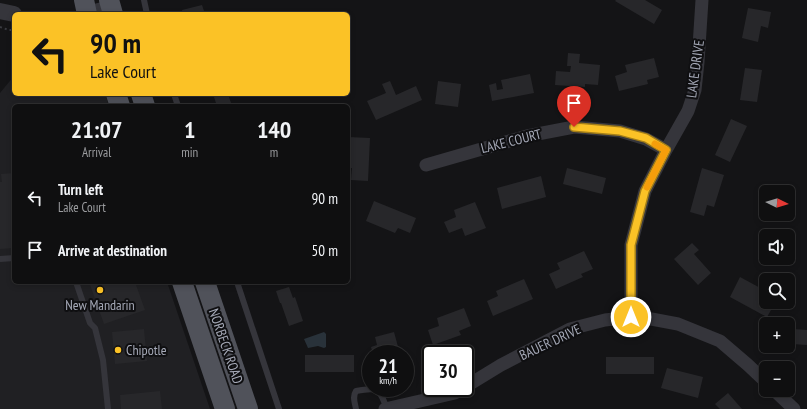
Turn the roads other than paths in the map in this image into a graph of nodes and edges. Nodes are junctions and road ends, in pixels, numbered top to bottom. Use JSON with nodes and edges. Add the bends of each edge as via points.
{"nodes":[{"id":1,"x":84,"y":0,"type":"edge"},
{"id":2,"x":144,"y":0,"type":"edge"},
{"id":3,"x":702,"y":0,"type":"edge"},
{"id":4,"x":111,"y":7,"type":"edge"},
{"id":5,"x":0,"y":11,"type":"edge"},
{"id":6,"x":87,"y":12,"type":"edge"},
{"id":7,"x":94,"y":12,"type":"edge"},
{"id":8,"x":147,"y":12,"type":"edge"},
{"id":9,"x":12,"y":14,"type":"edge"},
{"id":10,"x":666,"y":150,"type":"junction"},
{"id":11,"x":426,"y":164,"type":"dead end"},
{"id":12,"x":12,"y":258,"type":"edge"},
{"id":13,"x":0,"y":259,"type":"edge"},
{"id":14,"x":77,"y":284,"type":"edge"},
{"id":15,"x":183,"y":284,"type":"edge"},
{"id":16,"x":206,"y":284,"type":"edge"},
{"id":17,"x":238,"y":284,"type":"edge"},
{"id":18,"x":631,"y":317,"type":"junction"},
{"id":19,"x":759,"y":375,"type":"edge"},
{"id":20,"x":474,"y":381,"type":"edge"},
{"id":21,"x":431,"y":397,"type":"edge"},
{"id":22,"x":445,"y":397,"type":"edge"},
{"id":23,"x":781,"y":397,"type":"edge"},
{"id":24,"x":108,"y":409,"type":"edge"},
{"id":25,"x":225,"y":409,"type":"edge"},
{"id":26,"x":248,"y":409,"type":"edge"},
{"id":27,"x":279,"y":409,"type":"edge"},
{"id":28,"x":356,"y":409,"type":"edge"},
{"id":29,"x":386,"y":409,"type":"edge"},
{"id":30,"x":420,"y":409,"type":"edge"},
{"id":31,"x":794,"y":409,"type":"edge"}],
"edges":[{"from":1,"to":6,"type":"main road"},
{"from":2,"to":8,"type":"lane"},
{"from":3,"to":10,"type":"street","name":"LAKE DRIVE","via":[[695,90],[688,112]]},
{"from":4,"to":7,"type":"street"},
{"from":5,"to":9,"type":"street"},
{"from":10,"to":11,"type":"street","name":"LAKE COURT","via":[[646,138],[620,131],[574,127],[527,136]]},
{"from":10,"to":18,"type":"street","name":"LAKE DRIVE","via":[[645,191],[631,245]]},
{"from":12,"to":13,"type":"lane"},
{"from":14,"to":24,"type":"lane","via":[[90,323],[95,328],[103,360]]},
{"from":15,"to":25,"type":"main road","name":"NORBECK ROAD"},
{"from":16,"to":26,"type":"main road","name":"NORBECK ROAD"},
{"from":17,"to":27,"type":"lane"},
{"from":18,"to":19,"type":"street","name":"BAUER DRIVE","via":[[678,324],[720,341]]},
{"from":18,"to":20,"type":"street","name":"BAUER DRIVE","via":[[605,320],[570,329]]},
{"from":21,"to":29,"type":"street","name":"BAUER DRIVE"},
{"from":22,"to":30,"type":"street","name":"BAUER DRIVE"},
{"from":23,"to":31,"type":"street"},
{"from":28,"to":29,"type":"lane","via":[[356,391],[369,389],[381,393]]}]}
